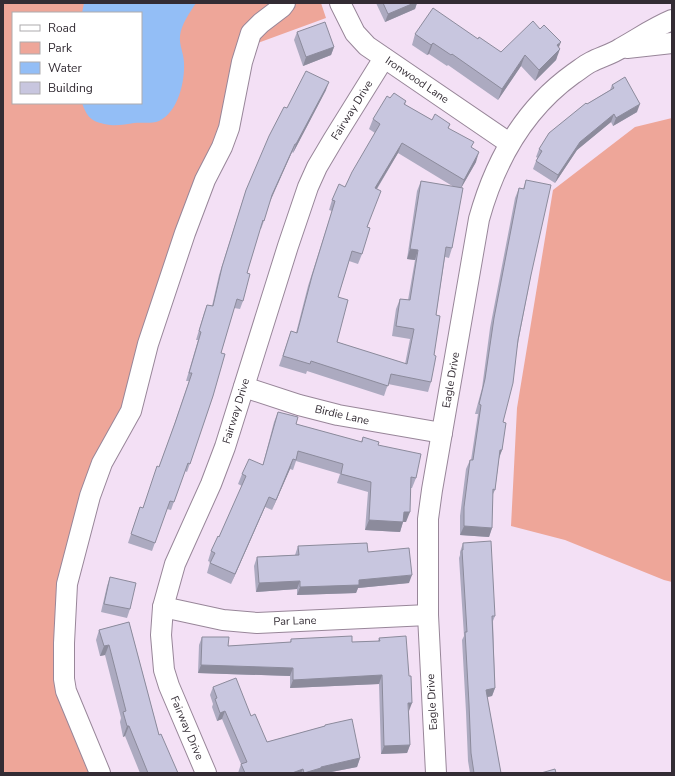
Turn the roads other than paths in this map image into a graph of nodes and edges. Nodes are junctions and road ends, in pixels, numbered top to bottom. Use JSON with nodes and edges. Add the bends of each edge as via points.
{"nodes":[{"id":1,"x":285,"y":3,"type":"edge"},
{"id":2,"x":340,"y":3,"type":"edge"},
{"id":3,"x":672,"y":20,"type":"edge"},
{"id":4,"x":672,"y":42,"type":"edge"},
{"id":5,"x":621,"y":48,"type":"junction"},
{"id":6,"x":384,"y":58,"type":"junction"},
{"id":7,"x":509,"y":143,"type":"junction"},
{"id":8,"x":244,"y":387,"type":"junction"},
{"id":9,"x":442,"y":434,"type":"junction"},
{"id":10,"x":163,"y":607,"type":"junction"},
{"id":11,"x":428,"y":615,"type":"junction"},
{"id":12,"x":100,"y":773,"type":"edge"},
{"id":13,"x":206,"y":773,"type":"edge"},
{"id":14,"x":436,"y":773,"type":"edge"}],
"edges":[{"from":1,"to":12,"type":"street","via":[[251,33],[242,62],[229,128],[205,180],[183,240],[148,344],[131,411],[97,475],[67,584],[64,643],[66,691]]},
{"from":2,"to":6,"type":"street","name":"Ironwood Lane","via":[[355,33],[367,46]]},
{"from":3,"to":5,"type":"street","name":"Eagle Drive","via":[[653,28]]},
{"from":4,"to":5,"type":"street","name":"Eagle Drive"},
{"from":5,"to":7,"type":"street","name":"Eagle Drive","via":[[590,62],[559,84],[539,104]]},
{"from":6,"to":7,"type":"street","name":"Ironwood Lane"},
{"from":6,"to":8,"type":"street","name":"Fairway Drive","via":[[317,167],[308,187]]},
{"from":7,"to":9,"type":"street","name":"Eagle Drive","via":[[491,183],[479,219]]},
{"from":8,"to":9,"type":"street","name":"Birdie Lane","via":[[299,405]]},
{"from":8,"to":10,"type":"street","name":"Fairway Drive","via":[[211,484],[175,564]]},
{"from":9,"to":11,"type":"street","name":"Eagle Drive","via":[[428,519]]},
{"from":10,"to":11,"type":"street","name":"Par Lane","via":[[223,620],[257,623]]},
{"from":10,"to":13,"type":"street","name":"Fairway Drive","via":[[161,635],[164,670]]},
{"from":11,"to":14,"type":"street","name":"Eagle Drive"}]}
